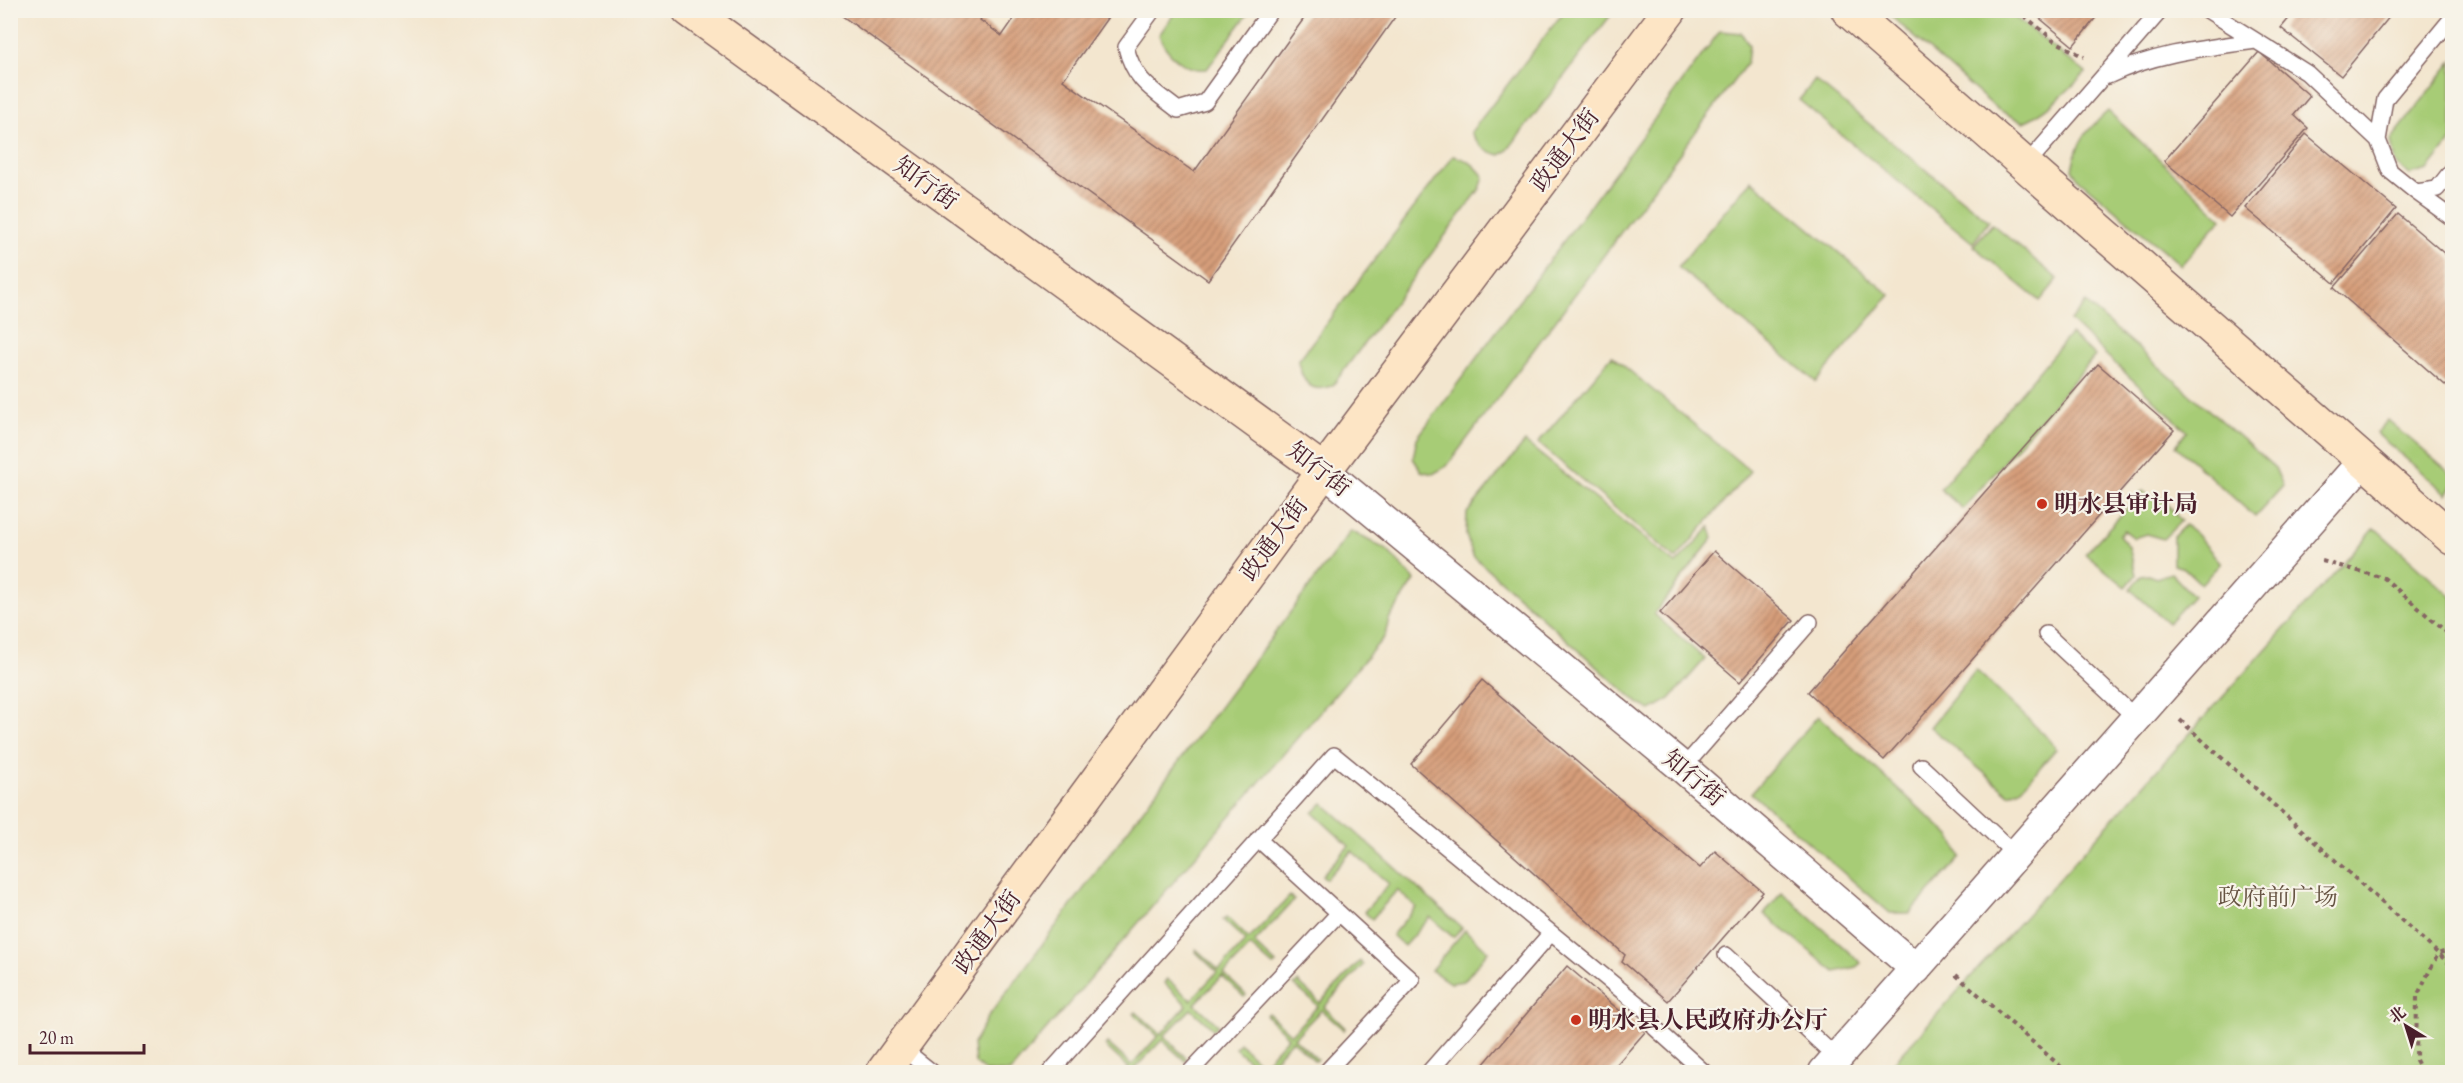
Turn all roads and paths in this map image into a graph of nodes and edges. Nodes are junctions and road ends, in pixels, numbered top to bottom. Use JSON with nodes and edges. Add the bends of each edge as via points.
{"nodes":[{"id":1,"x":689,"y":10,"type":"edge"},
{"id":2,"x":1153,"y":10,"type":"edge"},
{"id":3,"x":1270,"y":10,"type":"edge"},
{"id":4,"x":1670,"y":10,"type":"edge"},
{"id":5,"x":1848,"y":10,"type":"edge"},
{"id":6,"x":2017,"y":10,"type":"edge"},
{"id":7,"x":2162,"y":10,"type":"edge"},
{"id":8,"x":2206,"y":10,"type":"edge"},
{"id":9,"x":2452,"y":18,"type":"edge"},
{"id":10,"x":2256,"y":41,"type":"junction"},
{"id":11,"x":2103,"y":76,"type":"junction"},
{"id":12,"x":2378,"y":140,"type":"junction"},
{"id":13,"x":2026,"y":165,"type":"junction"},
{"id":14,"x":2452,"y":170,"type":"edge"},
{"id":15,"x":2416,"y":192,"type":"junction"},
{"id":16,"x":2452,"y":219,"type":"edge"},
{"id":17,"x":2362,"y":461,"type":"junction"},
{"id":18,"x":1324,"y":471,"type":"junction"},
{"id":19,"x":2449,"y":528,"type":"edge"},
{"id":20,"x":2283,"y":551,"type":"junction"},
{"id":21,"x":1810,"y":622,"type":"dead end"},
{"id":22,"x":2046,"y":634,"type":"dead end"},
{"id":23,"x":2452,"y":638,"type":"edge"},
{"id":24,"x":2145,"y":708,"type":"junction"},
{"id":25,"x":1921,"y":766,"type":"dead end"},
{"id":26,"x":1683,"y":768,"type":"junction"},
{"id":27,"x":1258,"y":839,"type":"junction"},
{"id":28,"x":2016,"y":855,"type":"junction"},
{"id":29,"x":1339,"y":913,"type":"junction"},
{"id":30,"x":1551,"y":933,"type":"junction"},
{"id":31,"x":2452,"y":949,"type":"edge"},
{"id":32,"x":2439,"y":954,"type":"junction"},
{"id":33,"x":1726,"y":955,"type":"dead end"},
{"id":34,"x":1923,"y":961,"type":"junction"},
{"id":35,"x":2452,"y":966,"type":"edge"},
{"id":36,"x":893,"y":1060,"type":"edge"},
{"id":37,"x":1831,"y":1065,"type":"edge"},
{"id":38,"x":932,"y":1072,"type":"edge"},
{"id":39,"x":1050,"y":1072,"type":"edge"},
{"id":40,"x":1190,"y":1072,"type":"edge"},
{"id":41,"x":1326,"y":1072,"type":"edge"},
{"id":42,"x":1429,"y":1072,"type":"edge"},
{"id":43,"x":1704,"y":1072,"type":"edge"},
{"id":44,"x":2067,"y":1072,"type":"edge"},
{"id":45,"x":2422,"y":1072,"type":"edge"}],
"edges":[{"from":1,"to":18,"type":"street","name":"知行街"},
{"from":2,"to":3,"type":"lane","via":[[1126,47],[1130,65],[1142,82],[1178,110],[1206,102]]},
{"from":4,"to":18,"type":"street","name":"政通大街"},
{"from":5,"to":13,"type":"street"},
{"from":6,"to":11,"type":"path"},
{"from":7,"to":11,"type":"lane"},
{"from":8,"to":10,"type":"lane"},
{"from":9,"to":12,"type":"lane","via":[[2385,99]]},
{"from":10,"to":11,"type":"lane","via":[[2176,52]]},
{"from":10,"to":12,"type":"lane","via":[[2307,73]]},
{"from":11,"to":13,"type":"lane"},
{"from":12,"to":15,"type":"lane","via":[[2390,171]]},
{"from":13,"to":17,"type":"street"},
{"from":14,"to":15,"type":"lane","via":[[2437,189]]},
{"from":15,"to":16,"type":"lane"},
{"from":17,"to":19,"type":"street"},
{"from":17,"to":20,"type":"street"},
{"from":18,"to":26,"type":"street","name":"知行街"},
{"from":18,"to":36,"type":"street","name":"政通大街"},
{"from":20,"to":23,"type":"path","via":[[2384,578]]},
{"from":20,"to":24,"type":"street"},
{"from":21,"to":26,"type":"lane"},
{"from":22,"to":24,"type":"lane"},
{"from":24,"to":28,"type":"street"},
{"from":24,"to":32,"type":"path"},
{"from":25,"to":28,"type":"lane"},
{"from":26,"to":34,"type":"street","name":"知行街"},
{"from":27,"to":29,"type":"lane"},
{"from":27,"to":30,"type":"lane","via":[[1334,755]]},
{"from":27,"to":39,"type":"lane"},
{"from":28,"to":34,"type":"street"},
{"from":29,"to":40,"type":"lane"},
{"from":29,"to":41,"type":"lane","via":[[1412,980]]},
{"from":30,"to":42,"type":"lane"},
{"from":30,"to":43,"type":"lane","via":[[1650,1014],[1655,1028]]},
{"from":31,"to":32,"type":"path"},
{"from":32,"to":35,"type":"path"},
{"from":32,"to":45,"type":"path","via":[[2416,996],[2416,1060]]},
{"from":33,"to":37,"type":"lane"},
{"from":34,"to":37,"type":"street"},
{"from":34,"to":44,"type":"path"},
{"from":36,"to":38,"type":"lane"}]}
